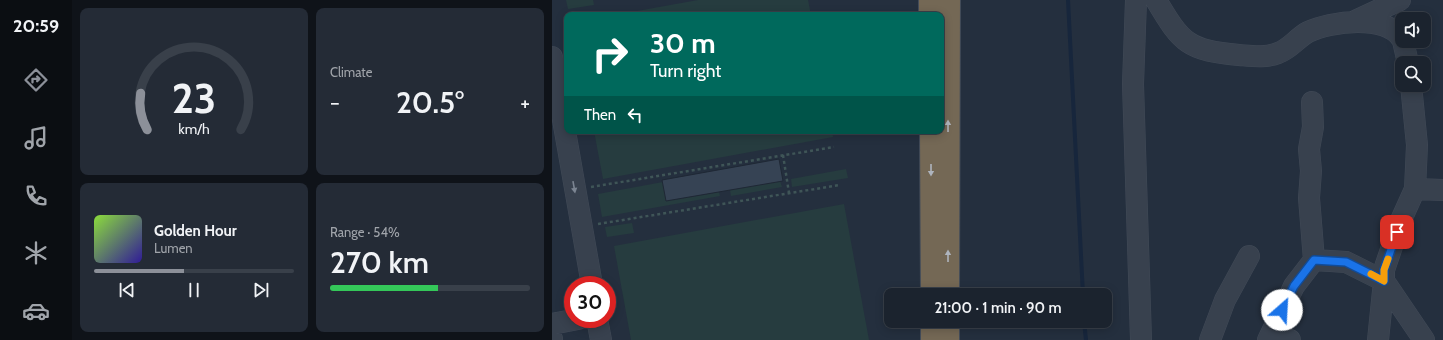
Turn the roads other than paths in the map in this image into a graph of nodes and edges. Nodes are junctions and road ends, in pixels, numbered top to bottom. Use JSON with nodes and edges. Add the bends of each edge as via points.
{"nodes":[{"id":1,"x":930,"y":0,"type":"edge"},
{"id":2,"x":949,"y":0,"type":"edge"},
{"id":3,"x":1156,"y":0,"type":"edge"},
{"id":4,"x":1400,"y":0,"type":"edge"},
{"id":5,"x":1136,"y":4,"type":"edge"},
{"id":6,"x":930,"y":12,"type":"edge"},
{"id":7,"x":1355,"y":21,"type":"junction"},
{"id":8,"x":1395,"y":34,"type":"edge"},
{"id":9,"x":552,"y":57,"type":"edge"},
{"id":10,"x":1411,"y":92,"type":"edge"},
{"id":11,"x":1312,"y":102,"type":"dead end"},
{"id":12,"x":931,"y":134,"type":"edge"},
{"id":13,"x":560,"y":150,"type":"edge"},
{"id":14,"x":1415,"y":189,"type":"junction"},
{"id":15,"x":1443,"y":190,"type":"edge"},
{"id":16,"x":1249,"y":256,"type":"dead end"},
{"id":17,"x":1314,"y":260,"type":"junction"},
{"id":18,"x":590,"y":276,"type":"edge"},
{"id":19,"x":1384,"y":281,"type":"junction"},
{"id":20,"x":932,"y":288,"type":"edge"},
{"id":21,"x":948,"y":288,"type":"edge"},
{"id":22,"x":564,"y":322,"type":"edge"},
{"id":23,"x":552,"y":324,"type":"edge"},
{"id":24,"x":599,"y":328,"type":"edge"},
{"id":25,"x":932,"y":328,"type":"edge"},
{"id":26,"x":948,"y":328,"type":"edge"},
{"id":27,"x":1269,"y":337,"type":"edge"},
{"id":28,"x":601,"y":340,"type":"edge"},
{"id":29,"x":932,"y":340,"type":"edge"},
{"id":30,"x":948,"y":340,"type":"edge"},
{"id":31,"x":1141,"y":340,"type":"edge"},
{"id":32,"x":1210,"y":340,"type":"edge"},
{"id":33,"x":1290,"y":340,"type":"edge"},
{"id":34,"x":1378,"y":340,"type":"edge"},
{"id":35,"x":1424,"y":340,"type":"edge"}],
"edges":[{"from":1,"to":6,"type":"highway"},
{"from":21,"to":2,"type":"highway","one_way":true},
{"from":3,"to":5,"type":"street"},
{"from":3,"to":7,"type":"street","via":[[1172,28],[1184,40],[1197,48],[1218,53],[1268,56],[1293,45],[1308,32]]},
{"from":4,"to":7,"type":"street"},
{"from":5,"to":31,"type":"street","via":[[1133,84]]},
{"from":7,"to":8,"type":"street","via":[[1385,25]]},
{"from":9,"to":13,"type":"street"},
{"from":10,"to":14,"type":"street","via":[[1417,145]]},
{"from":11,"to":17,"type":"street","via":[[1309,198]]},
{"from":12,"to":20,"type":"highway","one_way":true},
{"from":13,"to":18,"type":"street","one_way":true,"via":[[574,189]]},
{"from":14,"to":15,"type":"street"},
{"from":14,"to":19,"type":"street","via":[[1384,270]]},
{"from":16,"to":32,"type":"street","via":[[1225,300]]},
{"from":17,"to":19,"type":"street","via":[[1346,262]]},
{"from":17,"to":27,"type":"street","via":[[1294,286]]},
{"from":19,"to":34,"type":"street"},
{"from":19,"to":35,"type":"street"},
{"from":22,"to":23,"type":"street"},
{"from":24,"to":28,"type":"street"},
{"from":25,"to":29,"type":"highway"},
{"from":26,"to":30,"type":"highway"},
{"from":27,"to":33,"type":"street"}]}
